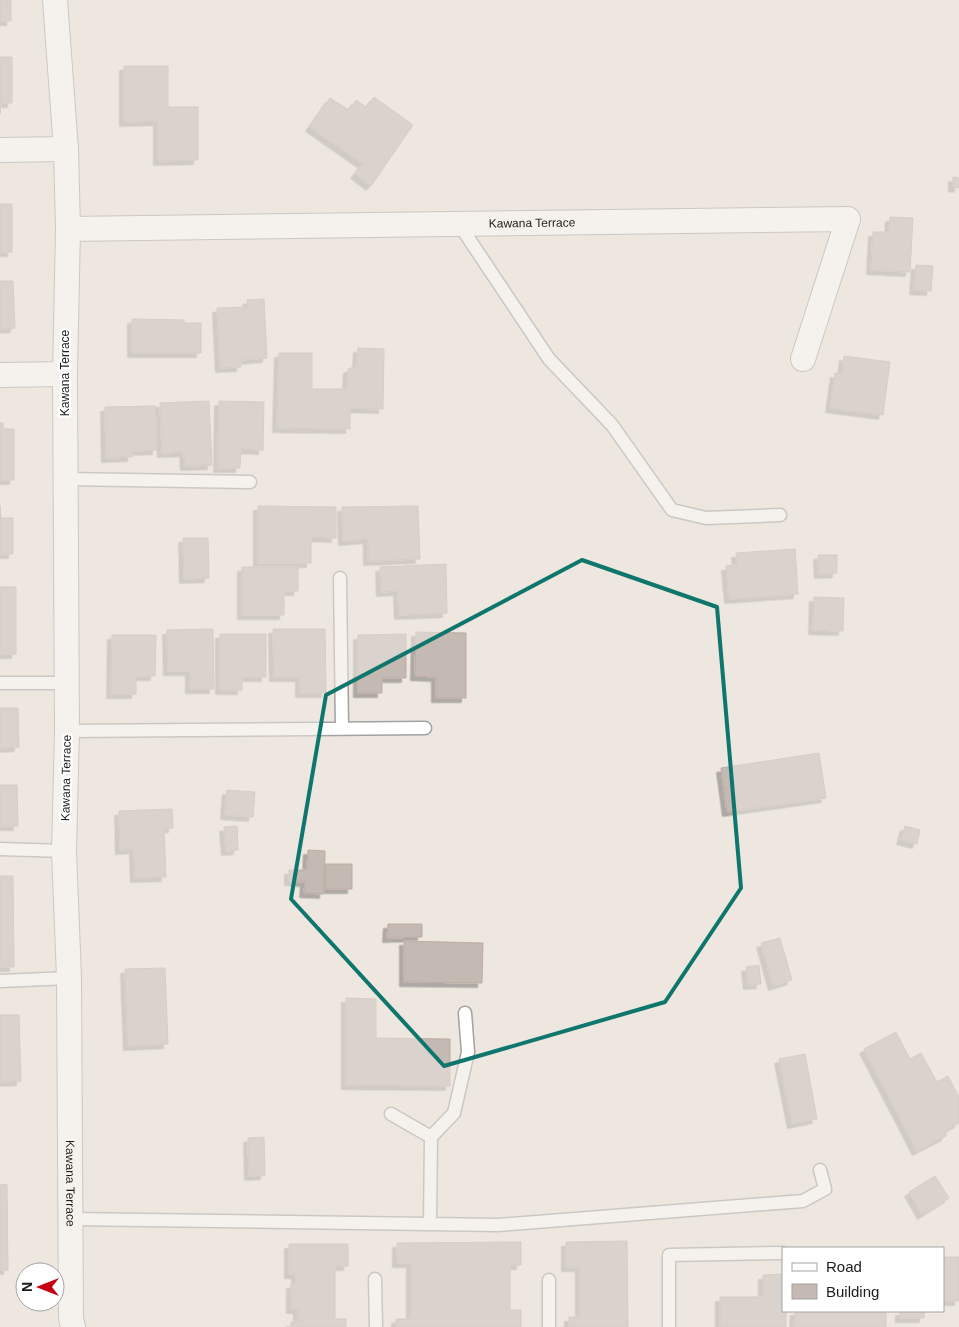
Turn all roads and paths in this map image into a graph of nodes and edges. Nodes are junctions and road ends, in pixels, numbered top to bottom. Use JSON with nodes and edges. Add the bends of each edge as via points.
{"nodes":[{"id":1,"x":55,"y":0,"type":"edge"},
{"id":2,"x":66,"y":149,"type":"junction"},
{"id":3,"x":0,"y":150,"type":"edge"},
{"id":4,"x":459,"y":224,"type":"junction"},
{"id":5,"x":68,"y":229,"type":"junction"},
{"id":6,"x":803,"y":359,"type":"dead end"},
{"id":7,"x":65,"y":374,"type":"junction"},
{"id":8,"x":0,"y":375,"type":"edge"},
{"id":9,"x":66,"y":479,"type":"junction"},
{"id":10,"x":250,"y":482,"type":"dead end"},
{"id":11,"x":780,"y":516,"type":"dead end"},
{"id":12,"x":340,"y":578,"type":"dead end"},
{"id":13,"x":0,"y":683,"type":"edge"},
{"id":14,"x":67,"y":683,"type":"junction"},
{"id":15,"x":342,"y":728,"type":"junction"},
{"id":16,"x":425,"y":728,"type":"dead end"},
{"id":17,"x":67,"y":731,"type":"junction"},
{"id":18,"x":0,"y":849,"type":"edge"},
{"id":19,"x":64,"y":851,"type":"junction"},
{"id":20,"x":69,"y":978,"type":"junction"},
{"id":21,"x":0,"y":982,"type":"edge"},
{"id":22,"x":465,"y":1012,"type":"dead end"},
{"id":23,"x":391,"y":1114,"type":"dead end"},
{"id":24,"x":431,"y":1137,"type":"junction"},
{"id":25,"x":820,"y":1170,"type":"dead end"},
{"id":26,"x":70,"y":1219,"type":"junction"},
{"id":27,"x":430,"y":1224,"type":"junction"},
{"id":28,"x":782,"y":1253,"type":"edge"},
{"id":29,"x":375,"y":1279,"type":"dead end"},
{"id":30,"x":549,"y":1280,"type":"dead end"},
{"id":31,"x":73,"y":1327,"type":"edge"},
{"id":32,"x":376,"y":1327,"type":"edge"},
{"id":33,"x":549,"y":1327,"type":"edge"},
{"id":34,"x":669,"y":1327,"type":"edge"}],
"edges":[{"from":1,"to":2,"type":"street","name":"Kawana Terrace"},
{"from":2,"to":3,"type":"street"},
{"from":2,"to":5,"type":"street","name":"Kawana Terrace"},
{"from":4,"to":5,"type":"street","name":"Kawana Terrace"},
{"from":4,"to":6,"type":"street","name":"Kawana Terrace","via":[[848,219]]},
{"from":4,"to":11,"type":"lane","via":[[549,359],[612,425],[672,510],[706,518]]},
{"from":5,"to":7,"type":"street","name":"Kawana Terrace"},
{"from":7,"to":8,"type":"street"},
{"from":7,"to":9,"type":"street","name":"Kawana Terrace"},
{"from":9,"to":10,"type":"lane"},
{"from":9,"to":14,"type":"street","name":"Kawana Terrace"},
{"from":12,"to":15,"type":"lane"},
{"from":13,"to":14,"type":"lane"},
{"from":14,"to":17,"type":"street","name":"Kawana Terrace"},
{"from":15,"to":16,"type":"lane"},
{"from":15,"to":17,"type":"lane"},
{"from":17,"to":19,"type":"street","name":"Kawana Terrace"},
{"from":18,"to":19,"type":"lane"},
{"from":19,"to":20,"type":"street","name":"Kawana Terrace"},
{"from":20,"to":21,"type":"lane"},
{"from":20,"to":26,"type":"street","name":"Kawana Terrace"},
{"from":22,"to":24,"type":"lane","via":[[468,1052],[454,1113]]},
{"from":23,"to":24,"type":"lane"},
{"from":24,"to":27,"type":"lane"},
{"from":25,"to":27,"type":"lane","via":[[825,1188],[803,1201],[498,1225]]},
{"from":26,"to":27,"type":"lane"},
{"from":26,"to":31,"type":"street","name":"Kawana Terrace"},
{"from":28,"to":34,"type":"lane","via":[[669,1255]]},
{"from":29,"to":32,"type":"lane"},
{"from":30,"to":33,"type":"lane"}]}
